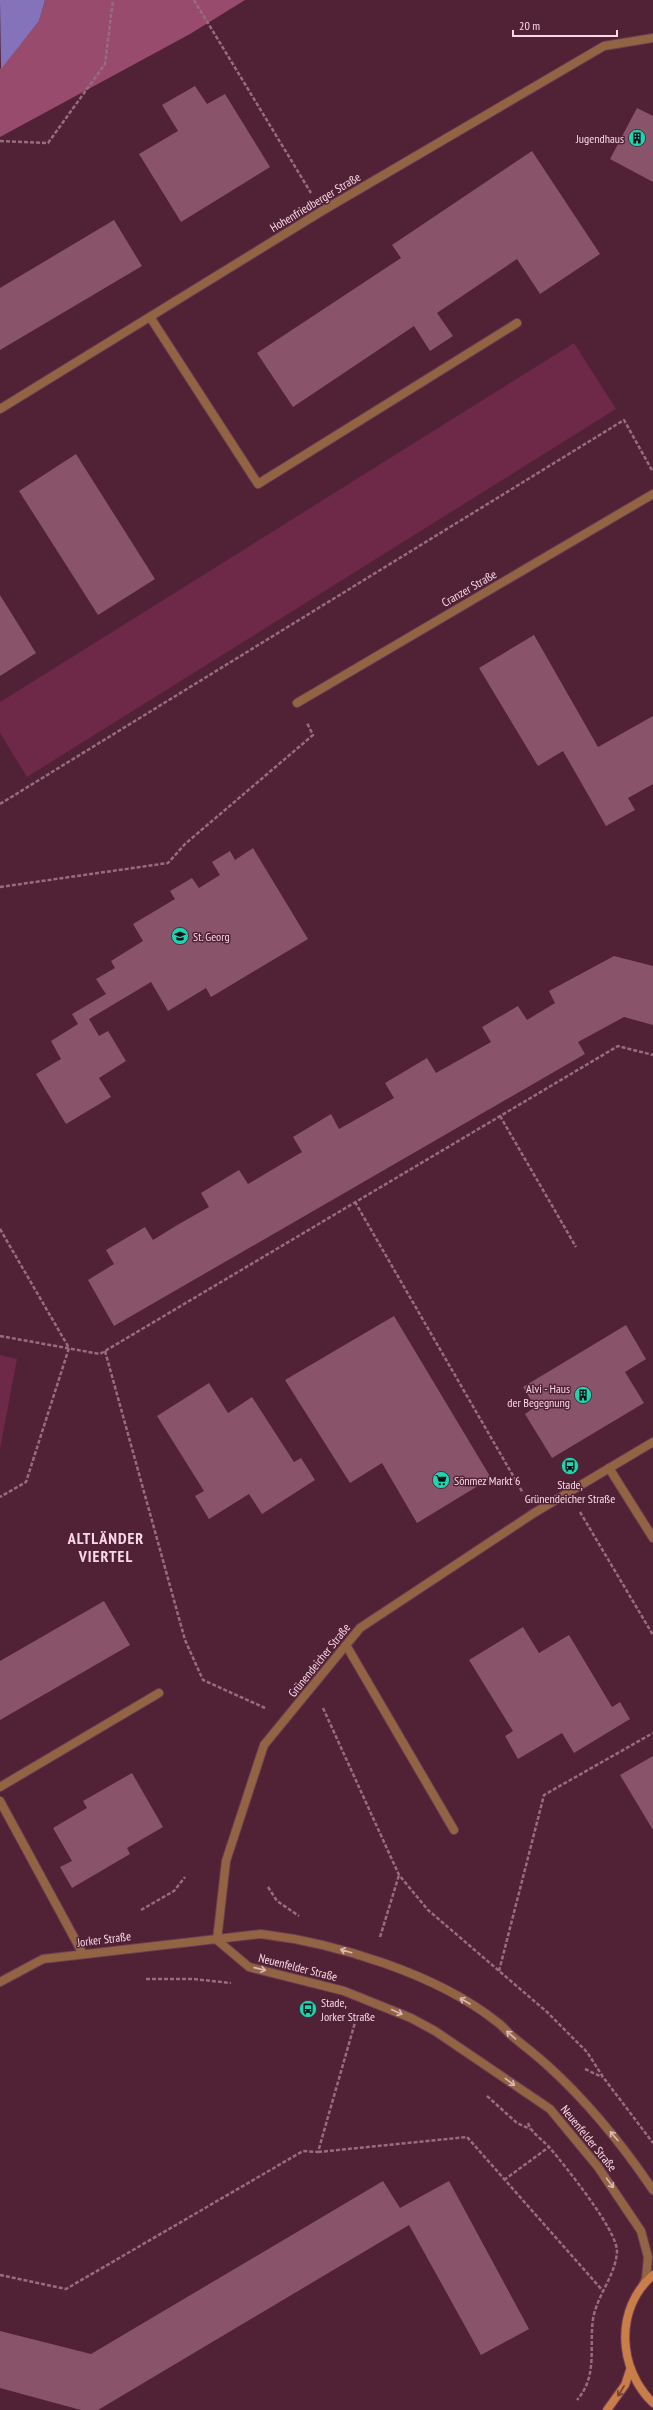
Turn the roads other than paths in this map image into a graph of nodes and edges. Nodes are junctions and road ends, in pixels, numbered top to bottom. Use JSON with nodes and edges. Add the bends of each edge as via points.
{"nodes":[{"id":1,"x":653,"y":38,"type":"edge"},
{"id":2,"x":150,"y":317,"type":"junction"},
{"id":3,"x":517,"y":323,"type":"dead end"},
{"id":4,"x":0,"y":410,"type":"edge"},
{"id":5,"x":653,"y":494,"type":"edge"},
{"id":6,"x":297,"y":703,"type":"road end"},
{"id":7,"x":653,"y":1442,"type":"edge"},
{"id":8,"x":609,"y":1468,"type":"junction"},
{"id":9,"x":653,"y":1538,"type":"edge"},
{"id":10,"x":346,"y":1645,"type":"junction"},
{"id":11,"x":160,"y":1693,"type":"dead end"},
{"id":12,"x":0,"y":1787,"type":"edge"},
{"id":13,"x":0,"y":1801,"type":"edge"},
{"id":14,"x":454,"y":1830,"type":"dead end"},
{"id":15,"x":217,"y":1940,"type":"junction"},
{"id":16,"x":83,"y":1954,"type":"junction"},
{"id":17,"x":0,"y":1982,"type":"edge"},
{"id":18,"x":653,"y":2190,"type":"edge"},
{"id":19,"x":653,"y":2275,"type":"edge"},
{"id":20,"x":642,"y":2286,"type":"junction"},
{"id":21,"x":630,"y":2370,"type":"junction"},
{"id":22,"x":653,"y":2404,"type":"edge"},
{"id":23,"x":607,"y":2410,"type":"edge"}],
"edges":[{"from":1,"to":2,"type":"street","name":"Hohenfriedberger Straße","via":[[604,46],[322,211]]},
{"from":2,"to":3,"type":"street","via":[[258,484]]},
{"from":2,"to":4,"type":"street","name":"Hohenfriedberger Straße"},
{"from":5,"to":6,"type":"street","name":"Cranzer Straße"},
{"from":7,"to":8,"type":"street","name":"Grünendeicher Straße"},
{"from":8,"to":9,"type":"street"},
{"from":8,"to":10,"type":"street","name":"Grünendeicher Straße","via":[[534,1513],[360,1628]]},
{"from":10,"to":14,"type":"street"},
{"from":10,"to":15,"type":"street","name":"Grünendeicher Straße","via":[[264,1744],[226,1861]]},
{"from":11,"to":12,"type":"street"},
{"from":13,"to":16,"type":"street"},
{"from":15,"to":16,"type":"street","name":"Jorker Straße"},
{"from":18,"to":15,"type":"street","name":"Neuenfelder Straße","one_way":true,"via":[[608,2128],[547,2065],[498,2022],[456,1996],[373,1959],[292,1937],[261,1934]]},
{"from":15,"to":20,"type":"street","name":"Neuenfelder Straße","one_way":true,"via":[[250,1967],[344,1991],[411,2018],[435,2031],[550,2109],[598,2167],[641,2231],[648,2257],[646,2279]]},
{"from":16,"to":17,"type":"street","name":"Jorker Straße","via":[[43,1959]]},
{"from":19,"to":20,"type":"main road"},
{"from":20,"to":21,"type":"main road","via":[[633,2302],[626,2326],[625,2345]]},
{"from":21,"to":22,"type":"main road","via":[[638,2386]]},
{"from":21,"to":23,"type":"main road","one_way":true,"via":[[625,2385]]}]}
